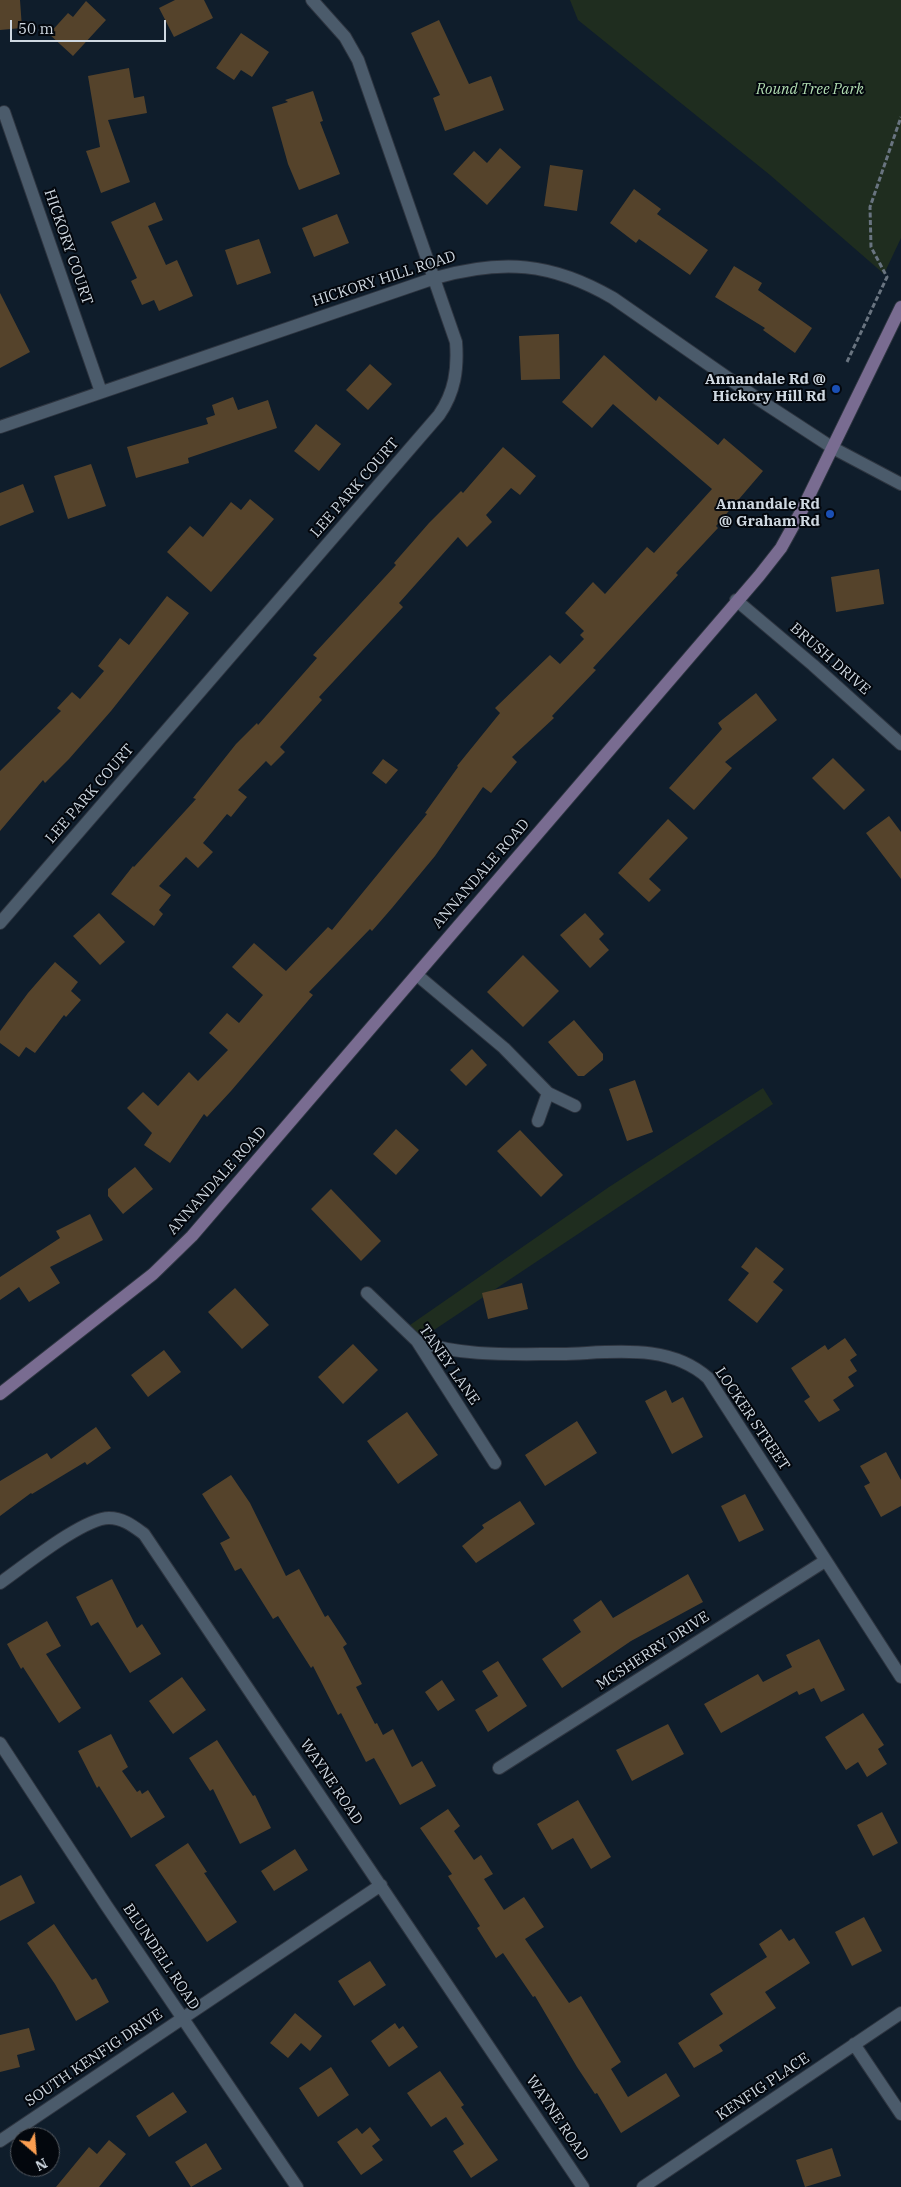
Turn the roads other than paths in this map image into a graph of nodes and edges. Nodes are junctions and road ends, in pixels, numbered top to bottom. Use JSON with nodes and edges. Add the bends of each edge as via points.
{"nodes":[{"id":1,"x":312,"y":0,"type":"edge"},
{"id":2,"x":4,"y":112,"type":"dead end"},
{"id":3,"x":435,"y":278,"type":"junction"},
{"id":4,"x":901,"y":307,"type":"edge"},
{"id":5,"x":101,"y":392,"type":"junction"},
{"id":6,"x":0,"y":427,"type":"edge"},
{"id":7,"x":833,"y":448,"type":"junction"},
{"id":8,"x":901,"y":484,"type":"edge"},
{"id":9,"x":736,"y":600,"type":"junction"},
{"id":10,"x":901,"y":744,"type":"edge"},
{"id":11,"x":0,"y":923,"type":"edge"},
{"id":12,"x":417,"y":974,"type":"junction"},
{"id":13,"x":548,"y":1093,"type":"junction"},
{"id":14,"x":575,"y":1106,"type":"dead end"},
{"id":15,"x":538,"y":1121,"type":"dead end"},
{"id":16,"x":367,"y":1293,"type":"dead end"},
{"id":17,"x":417,"y":1341,"type":"junction"},
{"id":18,"x":0,"y":1394,"type":"edge"},
{"id":19,"x":495,"y":1463,"type":"dead end"},
{"id":20,"x":826,"y":1561,"type":"junction"},
{"id":21,"x":0,"y":1583,"type":"edge"},
{"id":22,"x":901,"y":1677,"type":"edge"},
{"id":23,"x":0,"y":1743,"type":"edge"},
{"id":24,"x":499,"y":1768,"type":"dead end"},
{"id":25,"x":380,"y":1885,"type":"junction"},
{"id":26,"x":901,"y":2013,"type":"edge"},
{"id":27,"x":183,"y":2018,"type":"junction"},
{"id":28,"x":854,"y":2044,"type":"junction"},
{"id":29,"x":901,"y":2114,"type":"edge"},
{"id":30,"x":0,"y":2140,"type":"edge"},
{"id":31,"x":297,"y":2187,"type":"edge"},
{"id":32,"x":583,"y":2187,"type":"edge"},
{"id":33,"x":643,"y":2187,"type":"edge"}],
"edges":[{"from":1,"to":3,"type":"street","name":"LEE PARK COURT","via":[[345,37],[358,60]]},
{"from":2,"to":5,"type":"street","name":"HICKORY COURT"},
{"from":3,"to":5,"type":"street","name":"HICKORY HILL ROAD"},
{"from":3,"to":7,"type":"street","name":"HICKORY HILL ROAD","via":[[466,269],[530,267],[591,286]]},
{"from":3,"to":11,"type":"street","name":"LEE PARK COURT","via":[[456,342],[458,363],[454,387],[439,416]]},
{"from":4,"to":7,"type":"main road","name":"ANNANDALE ROAD"},
{"from":5,"to":6,"type":"street","name":"HICKORY HILL ROAD"},
{"from":7,"to":8,"type":"street","name":"HICKORY HILL ROAD"},
{"from":7,"to":9,"type":"main road","name":"ANNANDALE ROAD","via":[[782,548]]},
{"from":9,"to":10,"type":"street","name":"BRUSH DRIVE"},
{"from":9,"to":12,"type":"main road","name":"ANNANDALE ROAD"},
{"from":12,"to":13,"type":"street","via":[[504,1048]]},
{"from":12,"to":18,"type":"main road","name":"ANNANDALE ROAD","via":[[192,1236],[153,1274]]},
{"from":13,"to":14,"type":"street"},
{"from":13,"to":15,"type":"street"},
{"from":16,"to":17,"type":"street","name":"TANEY LANE"},
{"from":17,"to":19,"type":"street","name":"TANEY LANE"},
{"from":17,"to":20,"type":"street","name":"LOCKER STREET","via":[[463,1352],[648,1353],[696,1368],[708,1378]]},
{"from":20,"to":22,"type":"street","name":"LOCKER STREET"},
{"from":20,"to":24,"type":"street","name":"MCSHERRY DRIVE"},
{"from":21,"to":25,"type":"street","name":"WAYNE ROAD","via":[[96,1520],[118,1519],[144,1534]]},
{"from":23,"to":27,"type":"street","name":"BLUNDELL ROAD"},
{"from":25,"to":27,"type":"street","name":"SOUTH KENFIG DRIVE"},
{"from":25,"to":32,"type":"street","name":"WAYNE ROAD"},
{"from":26,"to":28,"type":"street","name":"KENFIG PLACE"},
{"from":27,"to":30,"type":"street","name":"SOUTH KENFIG DRIVE"},
{"from":27,"to":31,"type":"street","name":"BLUNDELL ROAD"},
{"from":28,"to":29,"type":"street"},
{"from":28,"to":33,"type":"street","name":"KENFIG PLACE"}]}
